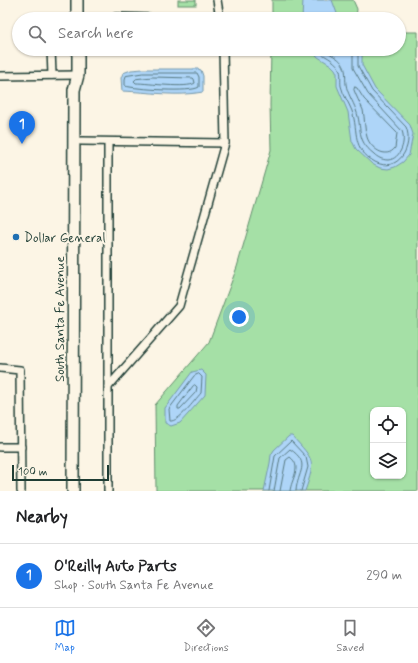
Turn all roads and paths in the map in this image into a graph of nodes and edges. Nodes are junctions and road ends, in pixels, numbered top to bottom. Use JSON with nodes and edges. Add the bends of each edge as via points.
{"nodes":[{"id":1,"x":77,"y":0,"type":"edge"},
{"id":2,"x":217,"y":0,"type":"edge"},
{"id":3,"x":77,"y":12,"type":"edge"},
{"id":4,"x":219,"y":12,"type":"edge"},
{"id":5,"x":51,"y":56,"type":"edge"},
{"id":6,"x":78,"y":56,"type":"edge"},
{"id":7,"x":223,"y":56,"type":"edge"},
{"id":8,"x":52,"y":75,"type":"junction"},
{"id":9,"x":78,"y":75,"type":"junction"},
{"id":10,"x":0,"y":76,"type":"edge"},
{"id":11,"x":81,"y":141,"type":"junction"},
{"id":12,"x":108,"y":142,"type":"junction"},
{"id":13,"x":225,"y":143,"type":"junction"},
{"id":14,"x":0,"y":368,"type":"edge"},
{"id":15,"x":108,"y":387,"type":"junction"},
{"id":16,"x":0,"y":447,"type":"edge"},
{"id":17,"x":21,"y":447,"type":"junction"},
{"id":18,"x":20,"y":491,"type":"edge"},
{"id":19,"x":73,"y":491,"type":"edge"},
{"id":20,"x":80,"y":491,"type":"edge"},
{"id":21,"x":108,"y":491,"type":"edge"}],
"edges":[{"from":1,"to":3,"type":"main road"},
{"from":2,"to":4,"type":"street"},
{"from":5,"to":8,"type":"street"},
{"from":6,"to":9,"type":"main road","name":"South Santa Fe Avenue"},
{"from":7,"to":13,"type":"street"},
{"from":8,"to":9,"type":"street"},
{"from":8,"to":10,"type":"street"},
{"from":9,"to":11,"type":"main road","name":"South Santa Fe Avenue","via":[[81,83]]},
{"from":9,"to":19,"type":"main road","name":"South Santa Fe Avenue","via":[[74,90]]},
{"from":11,"to":12,"type":"street"},
{"from":11,"to":20,"type":"main road","name":"South Santa Fe Avenue"},
{"from":12,"to":13,"type":"street"},
{"from":12,"to":15,"type":"street"},
{"from":13,"to":15,"type":"street","via":[[178,306]]},
{"from":14,"to":17,"type":"street","via":[[20,370]]},
{"from":15,"to":21,"type":"street"},
{"from":16,"to":17,"type":"street"},
{"from":17,"to":18,"type":"street"}]}
